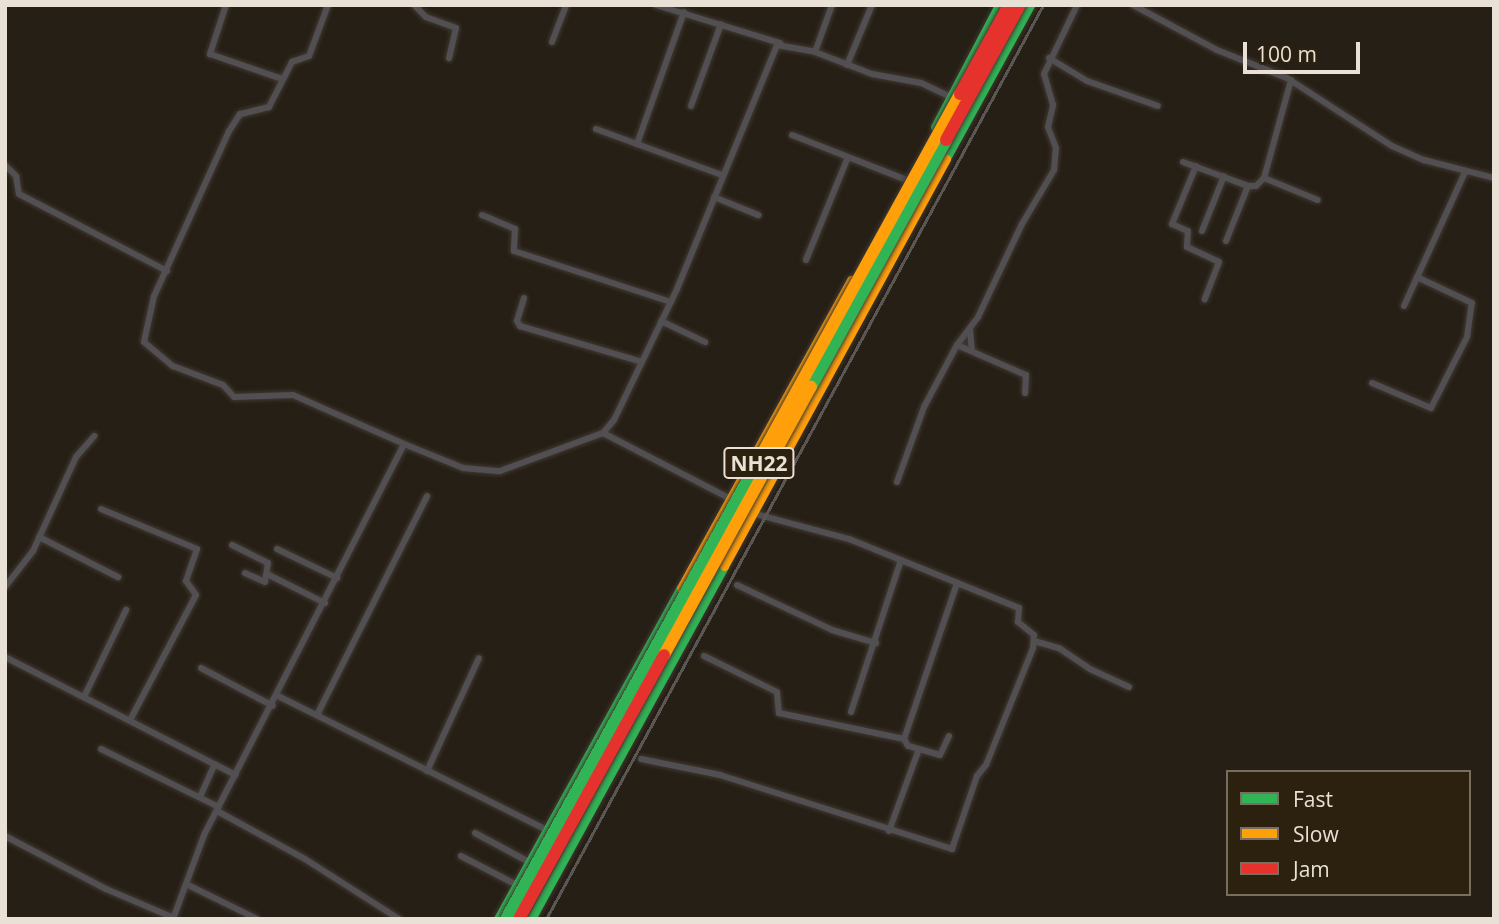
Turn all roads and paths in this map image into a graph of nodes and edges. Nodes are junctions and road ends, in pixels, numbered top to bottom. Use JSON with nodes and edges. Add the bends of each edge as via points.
{"nodes":[{"id":1,"x":226,"y":5,"type":"edge"},
{"id":2,"x":328,"y":5,"type":"edge"},
{"id":3,"x":414,"y":5,"type":"edge"},
{"id":4,"x":566,"y":5,"type":"edge"},
{"id":5,"x":656,"y":5,"type":"edge"},
{"id":6,"x":832,"y":5,"type":"edge"},
{"id":7,"x":872,"y":5,"type":"edge"},
{"id":8,"x":999,"y":5,"type":"edge"},
{"id":9,"x":1009,"y":5,"type":"edge"},
{"id":10,"x":1020,"y":5,"type":"edge"},
{"id":11,"x":1030,"y":5,"type":"edge"},
{"id":12,"x":1077,"y":5,"type":"edge"},
{"id":13,"x":1133,"y":5,"type":"edge"},
{"id":14,"x":684,"y":12,"type":"junction"},
{"id":15,"x":721,"y":24,"type":"junction"},
{"id":16,"x":552,"y":42,"type":"dead end"},
{"id":17,"x":780,"y":43,"type":"junction"},
{"id":18,"x":815,"y":52,"type":"junction"},
{"id":19,"x":449,"y":58,"type":"dead end"},
{"id":20,"x":1049,"y":58,"type":"junction"},
{"id":21,"x":970,"y":60,"type":"junction"},
{"id":22,"x":847,"y":65,"type":"junction"},
{"id":23,"x":994,"y":72,"type":"junction"},
{"id":24,"x":282,"y":79,"type":"junction"},
{"id":25,"x":1291,"y":80,"type":"junction"},
{"id":26,"x":951,"y":97,"type":"junction"},
{"id":27,"x":691,"y":106,"type":"dead end"},
{"id":28,"x":1158,"y":106,"type":"dead end"},
{"id":29,"x":596,"y":129,"type":"dead end"},
{"id":30,"x":792,"y":135,"type":"dead end"},
{"id":31,"x":637,"y":144,"type":"junction"},
{"id":32,"x":848,"y":157,"type":"junction"},
{"id":33,"x":1183,"y":162,"type":"dead end"},
{"id":34,"x":5,"y":165,"type":"edge"},
{"id":35,"x":1196,"y":166,"type":"junction"},
{"id":36,"x":1465,"y":172,"type":"junction"},
{"id":37,"x":722,"y":175,"type":"junction"},
{"id":38,"x":1224,"y":176,"type":"junction"},
{"id":39,"x":1494,"y":177,"type":"edge"},
{"id":40,"x":1264,"y":178,"type":"junction"},
{"id":41,"x":907,"y":180,"type":"junction"},
{"id":42,"x":1248,"y":186,"type":"junction"},
{"id":43,"x":713,"y":197,"type":"junction"},
{"id":44,"x":1318,"y":200,"type":"dead end"},
{"id":45,"x":482,"y":215,"type":"dead end"},
{"id":46,"x":758,"y":215,"type":"dead end"},
{"id":47,"x":1202,"y":231,"type":"dead end"},
{"id":48,"x":1226,"y":241,"type":"dead end"},
{"id":49,"x":806,"y":260,"type":"dead end"},
{"id":50,"x":167,"y":271,"type":"junction"},
{"id":51,"x":1417,"y":276,"type":"junction"},
{"id":52,"x":524,"y":298,"type":"dead end"},
{"id":53,"x":1205,"y":299,"type":"dead end"},
{"id":54,"x":671,"y":302,"type":"junction"},
{"id":55,"x":1404,"y":306,"type":"dead end"},
{"id":56,"x":662,"y":321,"type":"junction"},
{"id":57,"x":970,"y":330,"type":"junction"},
{"id":58,"x":705,"y":342,"type":"dead end"},
{"id":59,"x":957,"y":345,"type":"junction"},
{"id":60,"x":972,"y":351,"type":"junction"},
{"id":61,"x":642,"y":362,"type":"junction"},
{"id":62,"x":1372,"y":383,"type":"dead end"},
{"id":63,"x":1025,"y":393,"type":"dead end"},
{"id":64,"x":603,"y":433,"type":"junction"},
{"id":65,"x":94,"y":436,"type":"dead end"},
{"id":66,"x":404,"y":444,"type":"junction"},
{"id":67,"x":897,"y":482,"type":"dead end"},
{"id":68,"x":427,"y":496,"type":"dead end"},
{"id":69,"x":729,"y":498,"type":"junction"},
{"id":70,"x":101,"y":509,"type":"dead end"},
{"id":71,"x":752,"y":513,"type":"junction"},
{"id":72,"x":710,"y":534,"type":"junction"},
{"id":73,"x":40,"y":537,"type":"junction"},
{"id":74,"x":232,"y":545,"type":"dead end"},
{"id":75,"x":734,"y":546,"type":"junction"},
{"id":76,"x":277,"y":549,"type":"dead end"},
{"id":77,"x":901,"y":560,"type":"junction"},
{"id":78,"x":245,"y":573,"type":"dead end"},
{"id":79,"x":267,"y":574,"type":"junction"},
{"id":80,"x":118,"y":577,"type":"dead end"},
{"id":81,"x":337,"y":578,"type":"junction"},
{"id":82,"x":957,"y":583,"type":"junction"},
{"id":83,"x":737,"y":585,"type":"dead end"},
{"id":84,"x":5,"y":587,"type":"edge"},
{"id":85,"x":325,"y":603,"type":"junction"},
{"id":86,"x":126,"y":610,"type":"dead end"},
{"id":87,"x":1034,"y":641,"type":"junction"},
{"id":88,"x":876,"y":643,"type":"junction"},
{"id":89,"x":704,"y":656,"type":"dead end"},
{"id":90,"x":5,"y":657,"type":"edge"},
{"id":91,"x":479,"y":657,"type":"dead end"},
{"id":92,"x":201,"y":668,"type":"dead end"},
{"id":93,"x":1129,"y":687,"type":"dead end"},
{"id":94,"x":278,"y":696,"type":"junction"},
{"id":95,"x":85,"y":697,"type":"junction"},
{"id":96,"x":273,"y":706,"type":"junction"},
{"id":97,"x":851,"y":712,"type":"dead end"},
{"id":98,"x":317,"y":715,"type":"junction"},
{"id":99,"x":130,"y":720,"type":"junction"},
{"id":100,"x":949,"y":736,"type":"dead end"},
{"id":101,"x":904,"y":739,"type":"junction"},
{"id":102,"x":101,"y":749,"type":"dead end"},
{"id":103,"x":919,"y":749,"type":"junction"},
{"id":104,"x":641,"y":759,"type":"dead end"},
{"id":105,"x":215,"y":764,"type":"junction"},
{"id":106,"x":427,"y":771,"type":"junction"},
{"id":107,"x":236,"y":775,"type":"junction"},
{"id":108,"x":200,"y":797,"type":"junction"},
{"id":109,"x":218,"y":809,"type":"junction"},
{"id":110,"x":547,"y":830,"type":"junction"},
{"id":111,"x":889,"y":831,"type":"junction"},
{"id":112,"x":475,"y":833,"type":"dead end"},
{"id":113,"x":5,"y":836,"type":"edge"},
{"id":114,"x":461,"y":856,"type":"dead end"},
{"id":115,"x":530,"y":862,"type":"junction"},
{"id":116,"x":554,"y":875,"type":"junction"},
{"id":117,"x":186,"y":884,"type":"junction"},
{"id":118,"x":517,"y":885,"type":"junction"},
{"id":119,"x":174,"y":918,"type":"edge"},
{"id":120,"x":402,"y":918,"type":"edge"},
{"id":121,"x":257,"y":919,"type":"edge"},
{"id":122,"x":499,"y":919,"type":"edge"},
{"id":123,"x":506,"y":919,"type":"edge"},
{"id":124,"x":519,"y":919,"type":"edge"},
{"id":125,"x":531,"y":919,"type":"edge"}],
"edges":[{"from":1,"to":24,"type":"street","via":[[210,54]]},
{"from":2,"to":24,"type":"street","via":[[301,58]]},
{"from":3,"to":19,"type":"street","via":[[426,17],[456,28]]},
{"from":4,"to":16,"type":"street"},
{"from":5,"to":14,"type":"street"},
{"from":6,"to":18,"type":"street"},
{"from":7,"to":22,"type":"street"},
{"from":8,"to":21,"type":"main road"},
{"from":9,"to":123,"type":"main road","number":"NH22","bridge":true},
{"from":10,"to":124,"type":"main road","number":"NH22","bridge":true},
{"from":11,"to":23,"type":"main road"},
{"from":12,"to":20,"type":"street"},
{"from":13,"to":25,"type":"street","via":[[1217,50]]},
{"from":14,"to":15,"type":"street"},
{"from":14,"to":31,"type":"street"},
{"from":15,"to":17,"type":"street"},
{"from":15,"to":27,"type":"street"},
{"from":17,"to":18,"type":"street"},
{"from":17,"to":37,"type":"street"},
{"from":18,"to":22,"type":"street"},
{"from":20,"to":28,"type":"street","via":[[1087,81]]},
{"from":20,"to":57,"type":"street","via":[[1044,79],[1053,103],[1048,127],[1056,148],[1054,170]]},
{"from":21,"to":23,"type":"main road"},
{"from":21,"to":26,"type":"main road"},
{"from":22,"to":26,"type":"street","via":[[921,83]]},
{"from":23,"to":71,"type":"main road"},
{"from":24,"to":50,"type":"street","via":[[269,107],[243,112],[235,120]]},
{"from":25,"to":36,"type":"street","via":[[1392,146]]},
{"from":25,"to":40,"type":"street"},
{"from":26,"to":41,"type":"main road"},
{"from":29,"to":31,"type":"street"},
{"from":30,"to":32,"type":"street"},
{"from":31,"to":37,"type":"street"},
{"from":32,"to":41,"type":"street"},
{"from":32,"to":49,"type":"street"},
{"from":33,"to":35,"type":"street"},
{"from":34,"to":50,"type":"street","via":[[16,176],[19,194]]},
{"from":35,"to":38,"type":"street"},
{"from":35,"to":53,"type":"street","via":[[1172,224],[1188,231],[1186,247],[1219,262]]},
{"from":36,"to":39,"type":"street"},
{"from":36,"to":51,"type":"street"},
{"from":37,"to":43,"type":"street"},
{"from":38,"to":42,"type":"street"},
{"from":38,"to":47,"type":"street"},
{"from":40,"to":42,"type":"street","via":[[1256,186]]},
{"from":40,"to":44,"type":"street"},
{"from":41,"to":69,"type":"main road"},
{"from":42,"to":48,"type":"street"},
{"from":43,"to":46,"type":"street"},
{"from":43,"to":54,"type":"street"},
{"from":45,"to":54,"type":"street","via":[[515,229],[514,251]]},
{"from":50,"to":66,"type":"street","via":[[154,296],[144,338],[161,358],[220,382],[234,397],[293,395]]},
{"from":51,"to":55,"type":"street"},
{"from":51,"to":62,"type":"street","via":[[1472,303],[1467,337],[1431,408]]},
{"from":52,"to":61,"type":"street","via":[[520,326]]},
{"from":54,"to":56,"type":"street"},
{"from":56,"to":58,"type":"street"},
{"from":56,"to":61,"type":"street"},
{"from":57,"to":59,"type":"street"},
{"from":57,"to":60,"type":"street"},
{"from":59,"to":60,"type":"street"},
{"from":59,"to":67,"type":"street","via":[[921,413]]},
{"from":60,"to":63,"type":"street","via":[[1028,376]]},
{"from":61,"to":64,"type":"street"},
{"from":64,"to":66,"type":"street","via":[[500,471],[463,468]]},
{"from":64,"to":69,"type":"street"},
{"from":65,"to":73,"type":"street","via":[[76,457]]},
{"from":66,"to":81,"type":"street"},
{"from":68,"to":98,"type":"street"},
{"from":69,"to":72,"type":"main road"},
{"from":70,"to":99,"type":"street","via":[[197,550],[186,580],[196,595]]},
{"from":71,"to":75,"type":"main road"},
{"from":71,"to":77,"type":"street","via":[[836,534]]},
{"from":72,"to":75,"type":"main road"},
{"from":72,"to":110,"type":"main road"},
{"from":73,"to":80,"type":"street"},
{"from":73,"to":84,"type":"street"},
{"from":74,"to":79,"type":"street","via":[[267,562]]},
{"from":75,"to":116,"type":"main road"},
{"from":76,"to":81,"type":"street"},
{"from":77,"to":82,"type":"street"},
{"from":77,"to":88,"type":"street"},
{"from":78,"to":79,"type":"street","via":[[264,582]]},
{"from":79,"to":85,"type":"street"},
{"from":81,"to":85,"type":"street"},
{"from":82,"to":87,"type":"street","via":[[1018,606],[1018,622],[1032,632]]},
{"from":82,"to":101,"type":"street"},
{"from":83,"to":88,"type":"street","via":[[836,632]]},
{"from":85,"to":94,"type":"street"},
{"from":86,"to":95,"type":"street"},
{"from":87,"to":93,"type":"street","via":[[1059,648]]},
{"from":87,"to":111,"type":"street","via":[[986,765],[976,776],[951,849]]},
{"from":88,"to":97,"type":"street"},
{"from":89,"to":101,"type":"street","via":[[777,692],[779,713]]},
{"from":90,"to":95,"type":"street"},
{"from":91,"to":106,"type":"street"},
{"from":92,"to":96,"type":"street"},
{"from":94,"to":96,"type":"street"},
{"from":94,"to":98,"type":"street"},
{"from":95,"to":99,"type":"street"},
{"from":96,"to":107,"type":"street"},
{"from":98,"to":106,"type":"street"},
{"from":99,"to":105,"type":"street"},
{"from":100,"to":103,"type":"street","via":[[941,754]]},
{"from":101,"to":103,"type":"street"},
{"from":102,"to":108,"type":"street"},
{"from":103,"to":111,"type":"street"},
{"from":104,"to":111,"type":"street","via":[[712,773]]},
{"from":105,"to":107,"type":"street"},
{"from":105,"to":108,"type":"street"},
{"from":106,"to":110,"type":"street"},
{"from":107,"to":109,"type":"street"},
{"from":108,"to":109,"type":"street"},
{"from":109,"to":117,"type":"street"},
{"from":109,"to":120,"type":"street"},
{"from":110,"to":115,"type":"main road"},
{"from":112,"to":115,"type":"street"},
{"from":113,"to":119,"type":"street","via":[[106,889]]},
{"from":114,"to":118,"type":"street"},
{"from":115,"to":116,"type":"street"},
{"from":115,"to":118,"type":"main road"},
{"from":116,"to":125,"type":"main road"},
{"from":117,"to":119,"type":"street"},
{"from":117,"to":121,"type":"street"},
{"from":118,"to":122,"type":"main road"}]}
